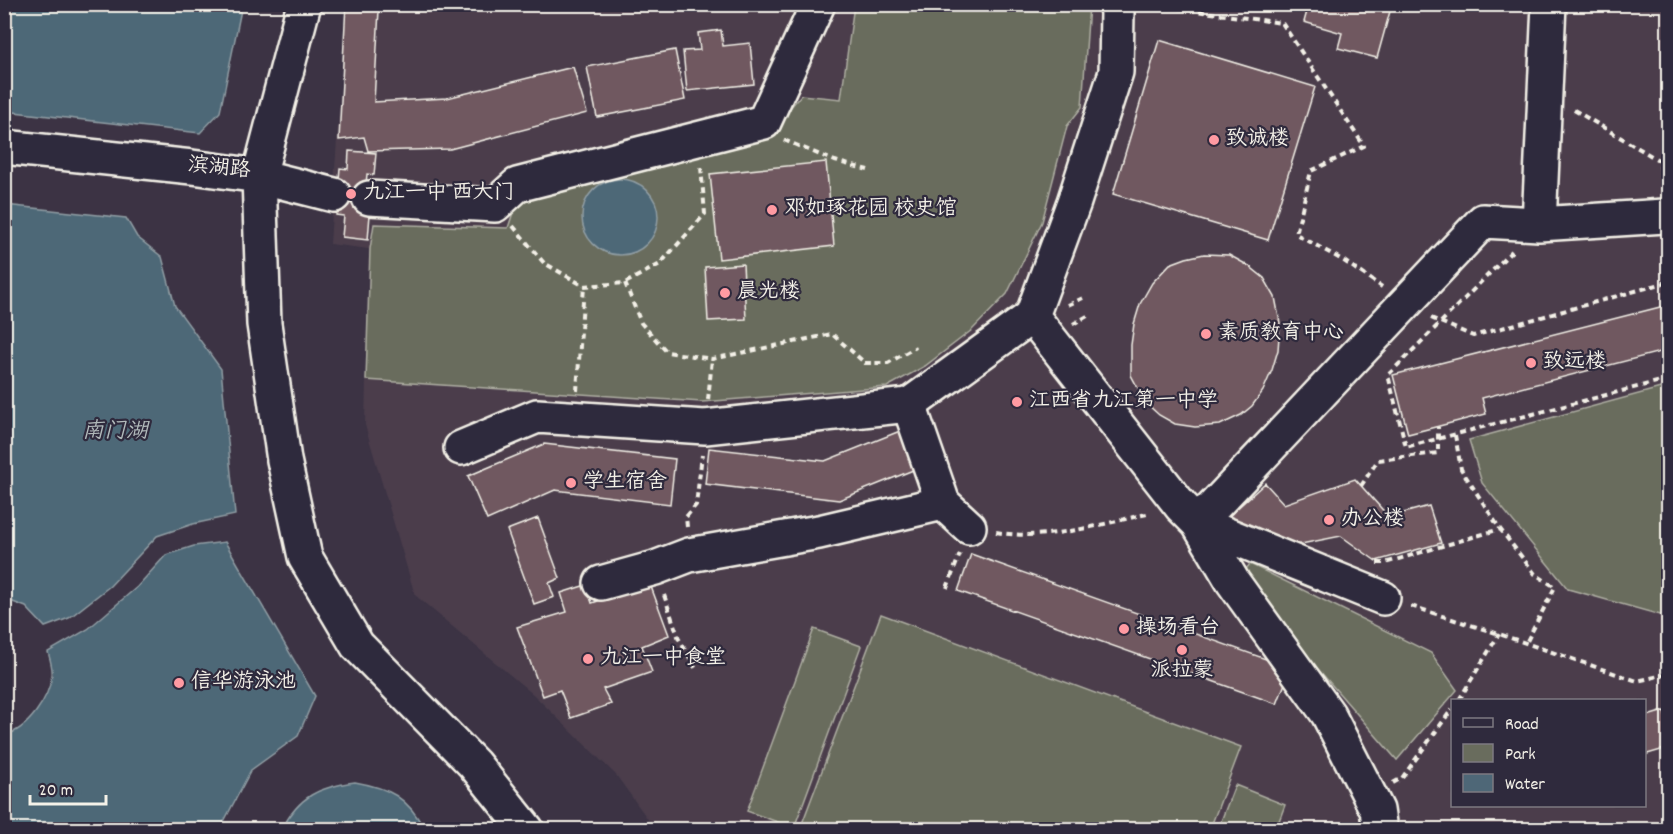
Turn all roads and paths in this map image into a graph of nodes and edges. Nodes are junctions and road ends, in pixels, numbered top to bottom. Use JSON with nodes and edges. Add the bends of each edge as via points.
{"nodes":[{"id":1,"x":304,"y":4,"type":"edge"},
{"id":2,"x":818,"y":4,"type":"edge"},
{"id":3,"x":1114,"y":4,"type":"edge"},
{"id":4,"x":1147,"y":4,"type":"edge"},
{"id":5,"x":1549,"y":4,"type":"edge"},
{"id":6,"x":1545,"y":92,"type":"junction"},
{"id":7,"x":764,"y":122,"type":"junction"},
{"id":8,"x":699,"y":139,"type":"junction"},
{"id":9,"x":4,"y":147,"type":"edge"},
{"id":10,"x":868,"y":170,"type":"dead end"},
{"id":11,"x":259,"y":176,"type":"junction"},
{"id":12,"x":334,"y":195,"type":"dead end"},
{"id":13,"x":369,"y":198,"type":"dead end"},
{"id":14,"x":495,"y":204,"type":"junction"},
{"id":15,"x":1665,"y":216,"type":"joint"},
{"id":16,"x":1539,"y":224,"type":"junction"},
{"id":17,"x":1668,"y":282,"type":"edge"},
{"id":18,"x":625,"y":283,"type":"junction"},
{"id":19,"x":584,"y":286,"type":"junction"},
{"id":20,"x":1406,"y":304,"type":"junction"},
{"id":21,"x":1032,"y":315,"type":"junction"},
{"id":22,"x":1441,"y":323,"type":"junction"},
{"id":23,"x":916,"y":347,"type":"dead end"},
{"id":24,"x":712,"y":359,"type":"junction"},
{"id":25,"x":1668,"y":380,"type":"edge"},
{"id":26,"x":909,"y":405,"type":"junction"},
{"id":27,"x":575,"y":419,"type":"junction"},
{"id":28,"x":705,"y":427,"type":"junction"},
{"id":29,"x":1438,"y":427,"type":"dead end"},
{"id":30,"x":1455,"y":435,"type":"junction"},
{"id":31,"x":461,"y":448,"type":"dead end"},
{"id":32,"x":1361,"y":486,"type":"dead end"},
{"id":33,"x":943,"y":503,"type":"junction"},
{"id":34,"x":1190,"y":514,"type":"junction"},
{"id":35,"x":969,"y":527,"type":"junction"},
{"id":36,"x":1500,"y":529,"type":"junction"},
{"id":37,"x":689,"y":555,"type":"junction"},
{"id":38,"x":1374,"y":562,"type":"dead end"},
{"id":39,"x":655,"y":568,"type":"junction"},
{"id":40,"x":601,"y":583,"type":"dead end"},
{"id":41,"x":947,"y":588,"type":"dead end"},
{"id":42,"x":1383,"y":598,"type":"joint"},
{"id":43,"x":1499,"y":634,"type":"junction"},
{"id":44,"x":1526,"y":643,"type":"junction"},
{"id":45,"x":697,"y":671,"type":"dead end"},
{"id":46,"x":1668,"y":674,"type":"edge"},
{"id":47,"x":1460,"y":699,"type":"edge"},
{"id":48,"x":1451,"y":711,"type":"edge"},
{"id":49,"x":1402,"y":778,"type":"dead end"},
{"id":50,"x":527,"y":830,"type":"edge"},
{"id":51,"x":1380,"y":830,"type":"edge"}],
"edges":[{"from":1,"to":11,"type":"street","name":"滨湖路"},
{"from":2,"to":7,"type":"street"},
{"from":3,"to":21,"type":"street","via":[[1116,72]]},
{"from":4,"to":20,"type":"path","via":[[1282,23],[1364,146],[1311,171],[1296,234]]},
{"from":5,"to":6,"type":"street"},
{"from":6,"to":15,"type":"path","via":[[1660,161]]},
{"from":6,"to":16,"type":"street"},
{"from":7,"to":8,"type":"street"},
{"from":7,"to":10,"type":"path","via":[[780,139]]},
{"from":8,"to":14,"type":"street","via":[[517,185]]},
{"from":8,"to":18,"type":"path","via":[[705,214],[660,264]]},
{"from":9,"to":11,"type":"street","name":"滨湖路"},
{"from":11,"to":12,"type":"street"},
{"from":11,"to":50,"type":"street","via":[[264,324],[284,460],[305,557],[357,645],[474,764]]},
{"from":13,"to":14,"type":"street"},
{"from":14,"to":19,"type":"path","via":[[544,263]]},
{"from":15,"to":16,"type":"street"},
{"from":16,"to":20,"type":"street","via":[[1483,221]]},
{"from":16,"to":22,"type":"path"},
{"from":17,"to":22,"type":"path","via":[[1473,336]]},
{"from":18,"to":19,"type":"path"},
{"from":18,"to":24,"type":"path","via":[[641,323],[667,352]]},
{"from":19,"to":27,"type":"path"},
{"from":20,"to":22,"type":"path"},
{"from":20,"to":34,"type":"street"},
{"from":21,"to":26,"type":"street"},
{"from":21,"to":34,"type":"street"},
{"from":22,"to":30,"type":"path","via":[[1388,375],[1406,447]]},
{"from":23,"to":24,"type":"path","via":[[888,363],[866,363],[832,334]]},
{"from":24,"to":28,"type":"path"},
{"from":25,"to":30,"type":"path"},
{"from":26,"to":28,"type":"street"},
{"from":26,"to":33,"type":"street"},
{"from":27,"to":28,"type":"street"},
{"from":27,"to":31,"type":"street","via":[[537,416]]},
{"from":28,"to":37,"type":"path","via":[[696,505],[686,517]]},
{"from":29,"to":32,"type":"path","bridge":true,"via":[[1438,453],[1378,460]]},
{"from":30,"to":36,"type":"path","via":[[1461,469]]},
{"from":33,"to":35,"type":"street"},
{"from":33,"to":37,"type":"street","via":[[819,532]]},
{"from":34,"to":35,"type":"path","via":[[1015,536]]},
{"from":34,"to":42,"type":"street"},
{"from":34,"to":51,"type":"street","via":[[1233,582],[1328,714],[1377,810]]},
{"from":35,"to":41,"type":"path"},
{"from":36,"to":38,"type":"path","via":[[1384,563]]},
{"from":36,"to":44,"type":"path","via":[[1535,574],[1555,586]]},
{"from":37,"to":39,"type":"street"},
{"from":39,"to":40,"type":"street"},
{"from":39,"to":45,"type":"path","via":[[679,639]]},
{"from":42,"to":43,"type":"path"},
{"from":43,"to":44,"type":"path"},
{"from":43,"to":47,"type":"path"},
{"from":44,"to":46,"type":"path","via":[[1637,681]]},
{"from":48,"to":49,"type":"path"}]}
